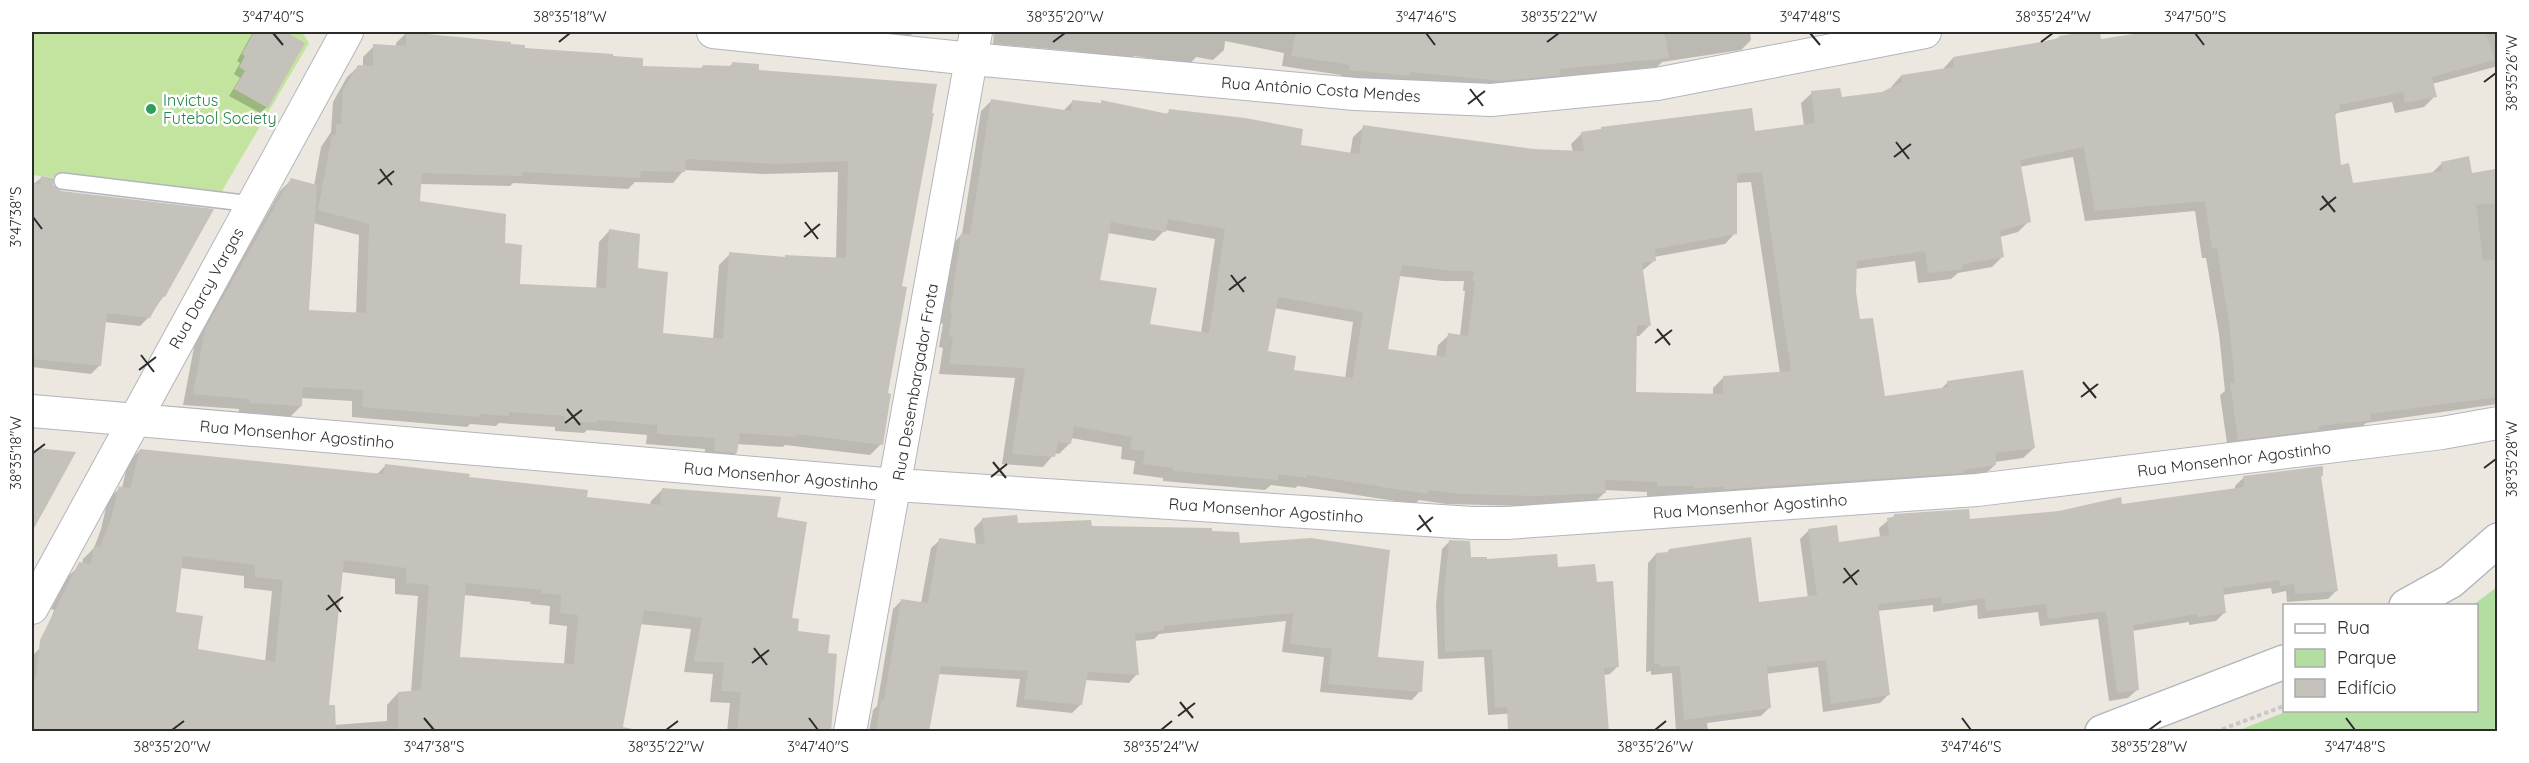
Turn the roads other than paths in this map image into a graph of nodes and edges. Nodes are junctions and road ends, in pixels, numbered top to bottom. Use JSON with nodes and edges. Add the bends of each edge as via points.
{"nodes":[{"id":1,"x":347,"y":32,"type":"edge"},
{"id":2,"x":712,"y":32,"type":"edge"},
{"id":3,"x":1925,"y":32,"type":"edge"},
{"id":4,"x":1843,"y":40,"type":"edge"},
{"id":5,"x":974,"y":45,"type":"edge"},
{"id":6,"x":62,"y":181,"type":"dead end"},
{"id":7,"x":252,"y":204,"type":"junction"},
{"id":8,"x":32,"y":411,"type":"edge"},
{"id":9,"x":134,"y":420,"type":"junction"},
{"id":10,"x":2498,"y":423,"type":"edge"},
{"id":11,"x":896,"y":486,"type":"junction"},
{"id":12,"x":2498,"y":540,"type":"edge"},
{"id":13,"x":2410,"y":604,"type":"edge"},
{"id":14,"x":32,"y":608,"type":"edge"},
{"id":15,"x":2283,"y":662,"type":"edge"},
{"id":16,"x":850,"y":732,"type":"edge"},
{"id":17,"x":2102,"y":732,"type":"edge"}],
"edges":[{"from":1,"to":7,"type":"street","name":"Rua Darcy Vargas"},
{"from":2,"to":5,"type":"street","name":"Rua Antônio Costa Mendes"},
{"from":3,"to":4,"type":"street","name":"Rua Antônio Costa Mendes"},
{"from":4,"to":5,"type":"street","name":"Rua Antônio Costa Mendes","via":[[1657,84],[1491,100],[1355,94]]},
{"from":5,"to":11,"type":"street","name":"Rua Desembargador Frota"},
{"from":6,"to":7,"type":"lane"},
{"from":7,"to":9,"type":"street","name":"Rua Darcy Vargas"},
{"from":8,"to":9,"type":"street","name":"Rua Monsenhor Agostinho"},
{"from":9,"to":11,"type":"street","name":"Rua Monsenhor Agostinho"},
{"from":9,"to":14,"type":"street","name":"Rua Darcy Vargas"},
{"from":10,"to":11,"type":"street","name":"Rua Monsenhor Agostinho","via":[[1977,490],[1507,523]]},
{"from":11,"to":16,"type":"street","name":"Rua Desembargador Frota"},
{"from":12,"to":13,"type":"main road","via":[[2451,581]]},
{"from":15,"to":17,"type":"main road"}]}
